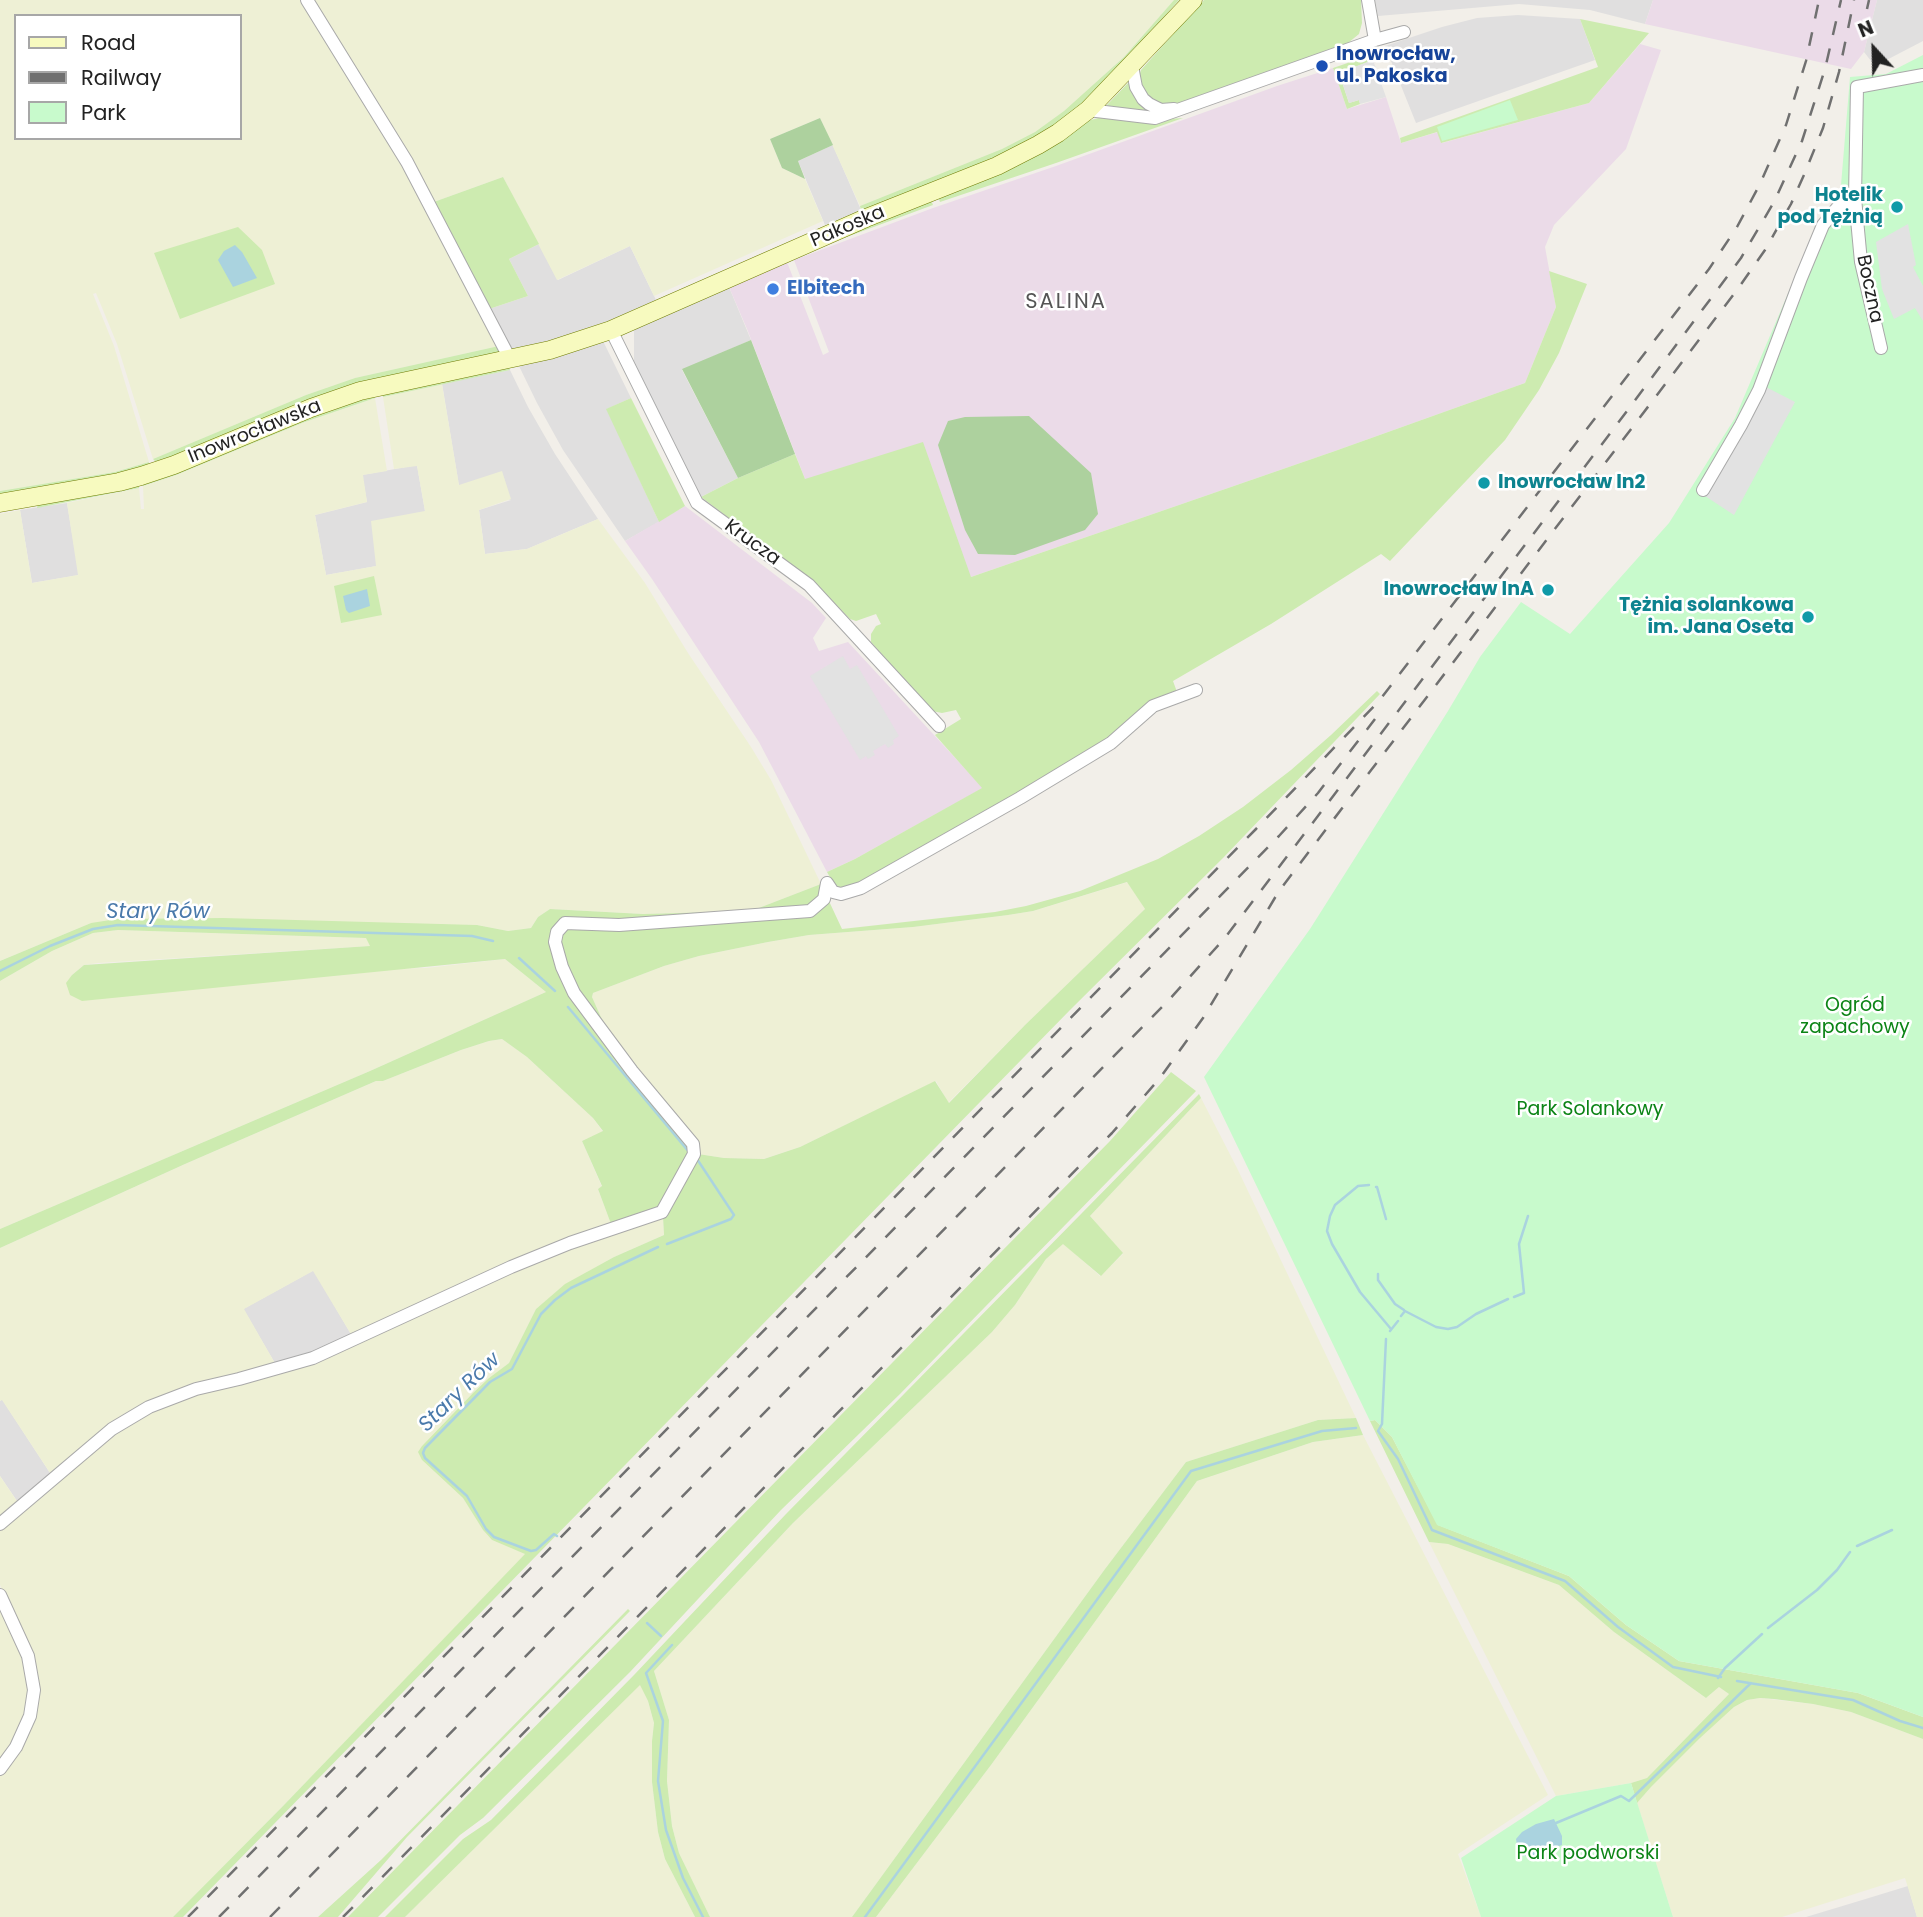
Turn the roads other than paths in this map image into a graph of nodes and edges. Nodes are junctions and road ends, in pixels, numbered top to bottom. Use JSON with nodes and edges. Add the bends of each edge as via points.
{"nodes":[{"id":1,"x":307,"y":0,"type":"edge"},
{"id":2,"x":1193,"y":0,"type":"edge"},
{"id":3,"x":1368,"y":0,"type":"edge"},
{"id":4,"x":1404,"y":32,"type":"dead end"},
{"id":5,"x":1375,"y":40,"type":"junction"},
{"id":6,"x":1132,"y":66,"type":"junction"},
{"id":7,"x":1922,"y":77,"type":"edge"},
{"id":8,"x":1180,"y":108,"type":"junction"},
{"id":9,"x":1088,"y":110,"type":"junction"},
{"id":10,"x":1856,"y":198,"type":"junction"},
{"id":11,"x":611,"y":330,"type":"junction"},
{"id":12,"x":1881,"y":348,"type":"dead end"},
{"id":13,"x":510,"y":359,"type":"junction"},
{"id":14,"x":1703,"y":490,"type":"dead end"},
{"id":15,"x":0,"y":503,"type":"edge"},
{"id":16,"x":1196,"y":690,"type":"dead end"},
{"id":17,"x":940,"y":726,"type":"dead end"},
{"id":18,"x":0,"y":1524,"type":"edge"},
{"id":19,"x":0,"y":1595,"type":"edge"},
{"id":20,"x":0,"y":1769,"type":"edge"}],
"edges":[{"from":1,"to":13,"type":"street","via":[[407,162]]},
{"from":2,"to":6,"type":"main road","name":"Pakoska"},
{"from":3,"to":5,"type":"street"},
{"from":4,"to":5,"type":"street"},
{"from":5,"to":8,"type":"street"},
{"from":6,"to":8,"type":"street","via":[[1143,99],[1161,110]]},
{"from":6,"to":9,"type":"main road","name":"Pakoska"},
{"from":7,"to":10,"type":"street","name":"Boczna","via":[[1857,87]]},
{"from":8,"to":9,"type":"street","via":[[1155,118]]},
{"from":9,"to":11,"type":"main road","name":"Pakoska","via":[[1058,133],[998,166],[866,218]]},
{"from":10,"to":12,"type":"street","name":"Boczna","via":[[1861,262]]},
{"from":10,"to":14,"type":"street","via":[[1838,207],[1823,225],[1759,390]]},
{"from":11,"to":13,"type":"main road","name":"Pakoska"},
{"from":11,"to":17,"type":"street","name":"Krucza","via":[[697,503],[809,585]]},
{"from":13,"to":15,"type":"main road","name":"Inowrocławska","via":[[360,391],[130,480]]},
{"from":16,"to":18,"type":"street","via":[[1153,706],[1111,743],[861,888],[841,894],[827,883],[824,899],[810,911],[619,925],[565,923],[555,942],[574,993],[693,1144],[694,1154],[662,1212],[511,1267],[313,1358],[196,1389],[149,1407],[112,1429]]},
{"from":19,"to":20,"type":"street","via":[[28,1657],[34,1690],[30,1716]]}]}
